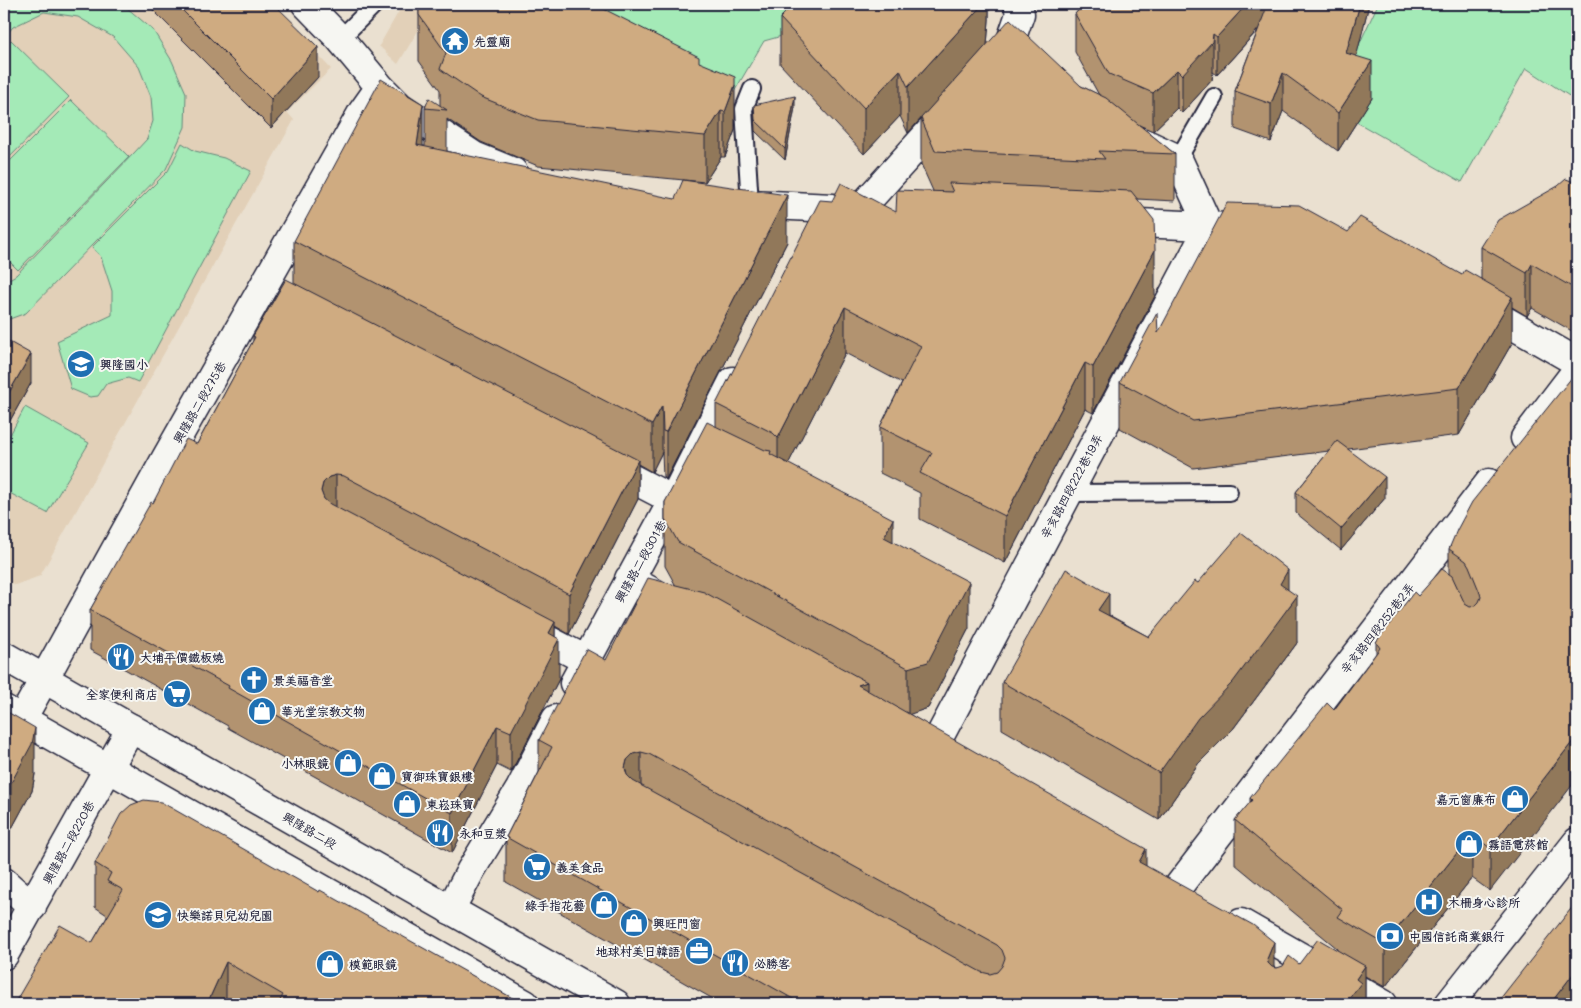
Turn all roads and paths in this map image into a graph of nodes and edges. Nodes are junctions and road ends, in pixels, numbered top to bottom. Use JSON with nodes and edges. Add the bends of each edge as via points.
{"nodes":[{"id":1,"x":306,"y":4,"type":"edge"},
{"id":2,"x":375,"y":4,"type":"edge"},
{"id":3,"x":1018,"y":4,"type":"edge"},
{"id":4,"x":340,"y":39,"type":"junction"},
{"id":5,"x":1010,"y":43,"type":"junction"},
{"id":6,"x":990,"y":64,"type":"edge"},
{"id":7,"x":1044,"y":75,"type":"edge"},
{"id":8,"x":380,"y":87,"type":"junction"},
{"id":9,"x":752,"y":89,"type":"dead end"},
{"id":10,"x":964,"y":94,"type":"edge"},
{"id":11,"x":1214,"y":96,"type":"dead end"},
{"id":12,"x":1118,"y":132,"type":"edge"},
{"id":13,"x":1178,"y":158,"type":"junction"},
{"id":14,"x":533,"y":180,"type":"edge"},
{"id":15,"x":722,"y":203,"type":"edge"},
{"id":16,"x":750,"y":204,"type":"junction"},
{"id":17,"x":822,"y":208,"type":"junction"},
{"id":18,"x":860,"y":209,"type":"junction"},
{"id":19,"x":889,"y":211,"type":"edge"},
{"id":20,"x":1093,"y":221,"type":"edge"},
{"id":21,"x":1209,"y":226,"type":"junction"},
{"id":22,"x":1275,"y":229,"type":"edge"},
{"id":23,"x":808,"y":234,"type":"edge"},
{"id":24,"x":1457,"y":294,"type":"edge"},
{"id":25,"x":746,"y":356,"type":"edge"},
{"id":26,"x":1577,"y":362,"type":"edge"},
{"id":27,"x":1577,"y":370,"type":"edge"},
{"id":28,"x":586,"y":455,"type":"edge"},
{"id":29,"x":1229,"y":492,"type":"dead end"},
{"id":30,"x":1068,"y":493,"type":"junction"},
{"id":31,"x":673,"y":500,"type":"junction"},
{"id":32,"x":629,"y":579,"type":"junction"},
{"id":33,"x":500,"y":615,"type":"edge"},
{"id":34,"x":697,"y":616,"type":"edge"},
{"id":35,"x":4,"y":656,"type":"edge"},
{"id":36,"x":586,"y":660,"type":"junction"},
{"id":37,"x":44,"y":679,"type":"junction"},
{"id":38,"x":13,"y":714,"type":"edge"},
{"id":39,"x":131,"y":728,"type":"junction"},
{"id":40,"x":908,"y":733,"type":"edge"},
{"id":41,"x":934,"y":747,"type":"junction"},
{"id":42,"x":959,"y":761,"type":"edge"},
{"id":43,"x":109,"y":768,"type":"junction"},
{"id":44,"x":1577,"y":842,"type":"edge"},
{"id":45,"x":4,"y":882,"type":"edge"},
{"id":46,"x":32,"y":907,"type":"junction"},
{"id":47,"x":450,"y":910,"type":"junction"},
{"id":48,"x":4,"y":956,"type":"edge"},
{"id":49,"x":525,"y":1004,"type":"edge"},
{"id":50,"x":616,"y":1004,"type":"edge"},
{"id":51,"x":1382,"y":1004,"type":"edge"},
{"id":52,"x":1449,"y":1004,"type":"edge"}],
"edges":[{"from":1,"to":4,"type":"street"},
{"from":2,"to":4,"type":"lane"},
{"from":3,"to":5,"type":"street","via":[[1020,14]]},
{"from":4,"to":8,"type":"street"},
{"from":5,"to":6,"type":"street"},
{"from":5,"to":7,"type":"street"},
{"from":8,"to":14,"type":"street","via":[[400,107],[474,156]]},
{"from":8,"to":37,"type":"street","name":"興隆路二段275巷","via":[[363,111],[272,294],[166,458]]},
{"from":9,"to":16,"type":"lane","via":[[744,109]]},
{"from":10,"to":18,"type":"street"},
{"from":11,"to":13,"type":"lane"},
{"from":12,"to":13,"type":"street"},
{"from":13,"to":21,"type":"street"},
{"from":15,"to":16,"type":"street"},
{"from":16,"to":17,"type":"street"},
{"from":17,"to":18,"type":"street"},
{"from":17,"to":23,"type":"street"},
{"from":18,"to":19,"type":"street"},
{"from":20,"to":21,"type":"street"},
{"from":21,"to":22,"type":"street"},
{"from":21,"to":30,"type":"street","name":"辛亥路四段222巷19弄"},
{"from":24,"to":26,"type":"street"},
{"from":25,"to":31,"type":"street","name":"興隆路二段301巷","via":[[705,456]]},
{"from":27,"to":51,"type":"street","name":"辛亥路四段252巷2弄","via":[[1508,459],[1422,586],[1169,882],[1296,965]]},
{"from":28,"to":31,"type":"street"},
{"from":29,"to":30,"type":"lane"},
{"from":30,"to":41,"type":"street","name":"辛亥路四段222巷19弄"},
{"from":31,"to":32,"type":"street","name":"興隆路二段301巷"},
{"from":32,"to":34,"type":"street"},
{"from":32,"to":36,"type":"street","name":"興隆路二段301巷"},
{"from":33,"to":36,"type":"street"},
{"from":35,"to":37,"type":"street","name":"興隆路二段"},
{"from":36,"to":47,"type":"street","name":"興隆路二段301巷","via":[[520,790]]},
{"from":37,"to":38,"type":"street","name":"興隆路二段275巷"},
{"from":37,"to":39,"type":"street","name":"興隆路二段"},
{"from":38,"to":43,"type":"street"},
{"from":39,"to":43,"type":"street","name":"興隆路二段220巷"},
{"from":39,"to":47,"type":"street","name":"興隆路二段"},
{"from":40,"to":41,"type":"street"},
{"from":41,"to":42,"type":"street"},
{"from":43,"to":46,"type":"street","name":"興隆路二段220巷"},
{"from":43,"to":49,"type":"street"},
{"from":44,"to":52,"type":"street"},
{"from":45,"to":46,"type":"street"},
{"from":46,"to":48,"type":"street","name":"興隆路二段220巷"},
{"from":47,"to":50,"type":"street","name":"興隆路二段"}]}
